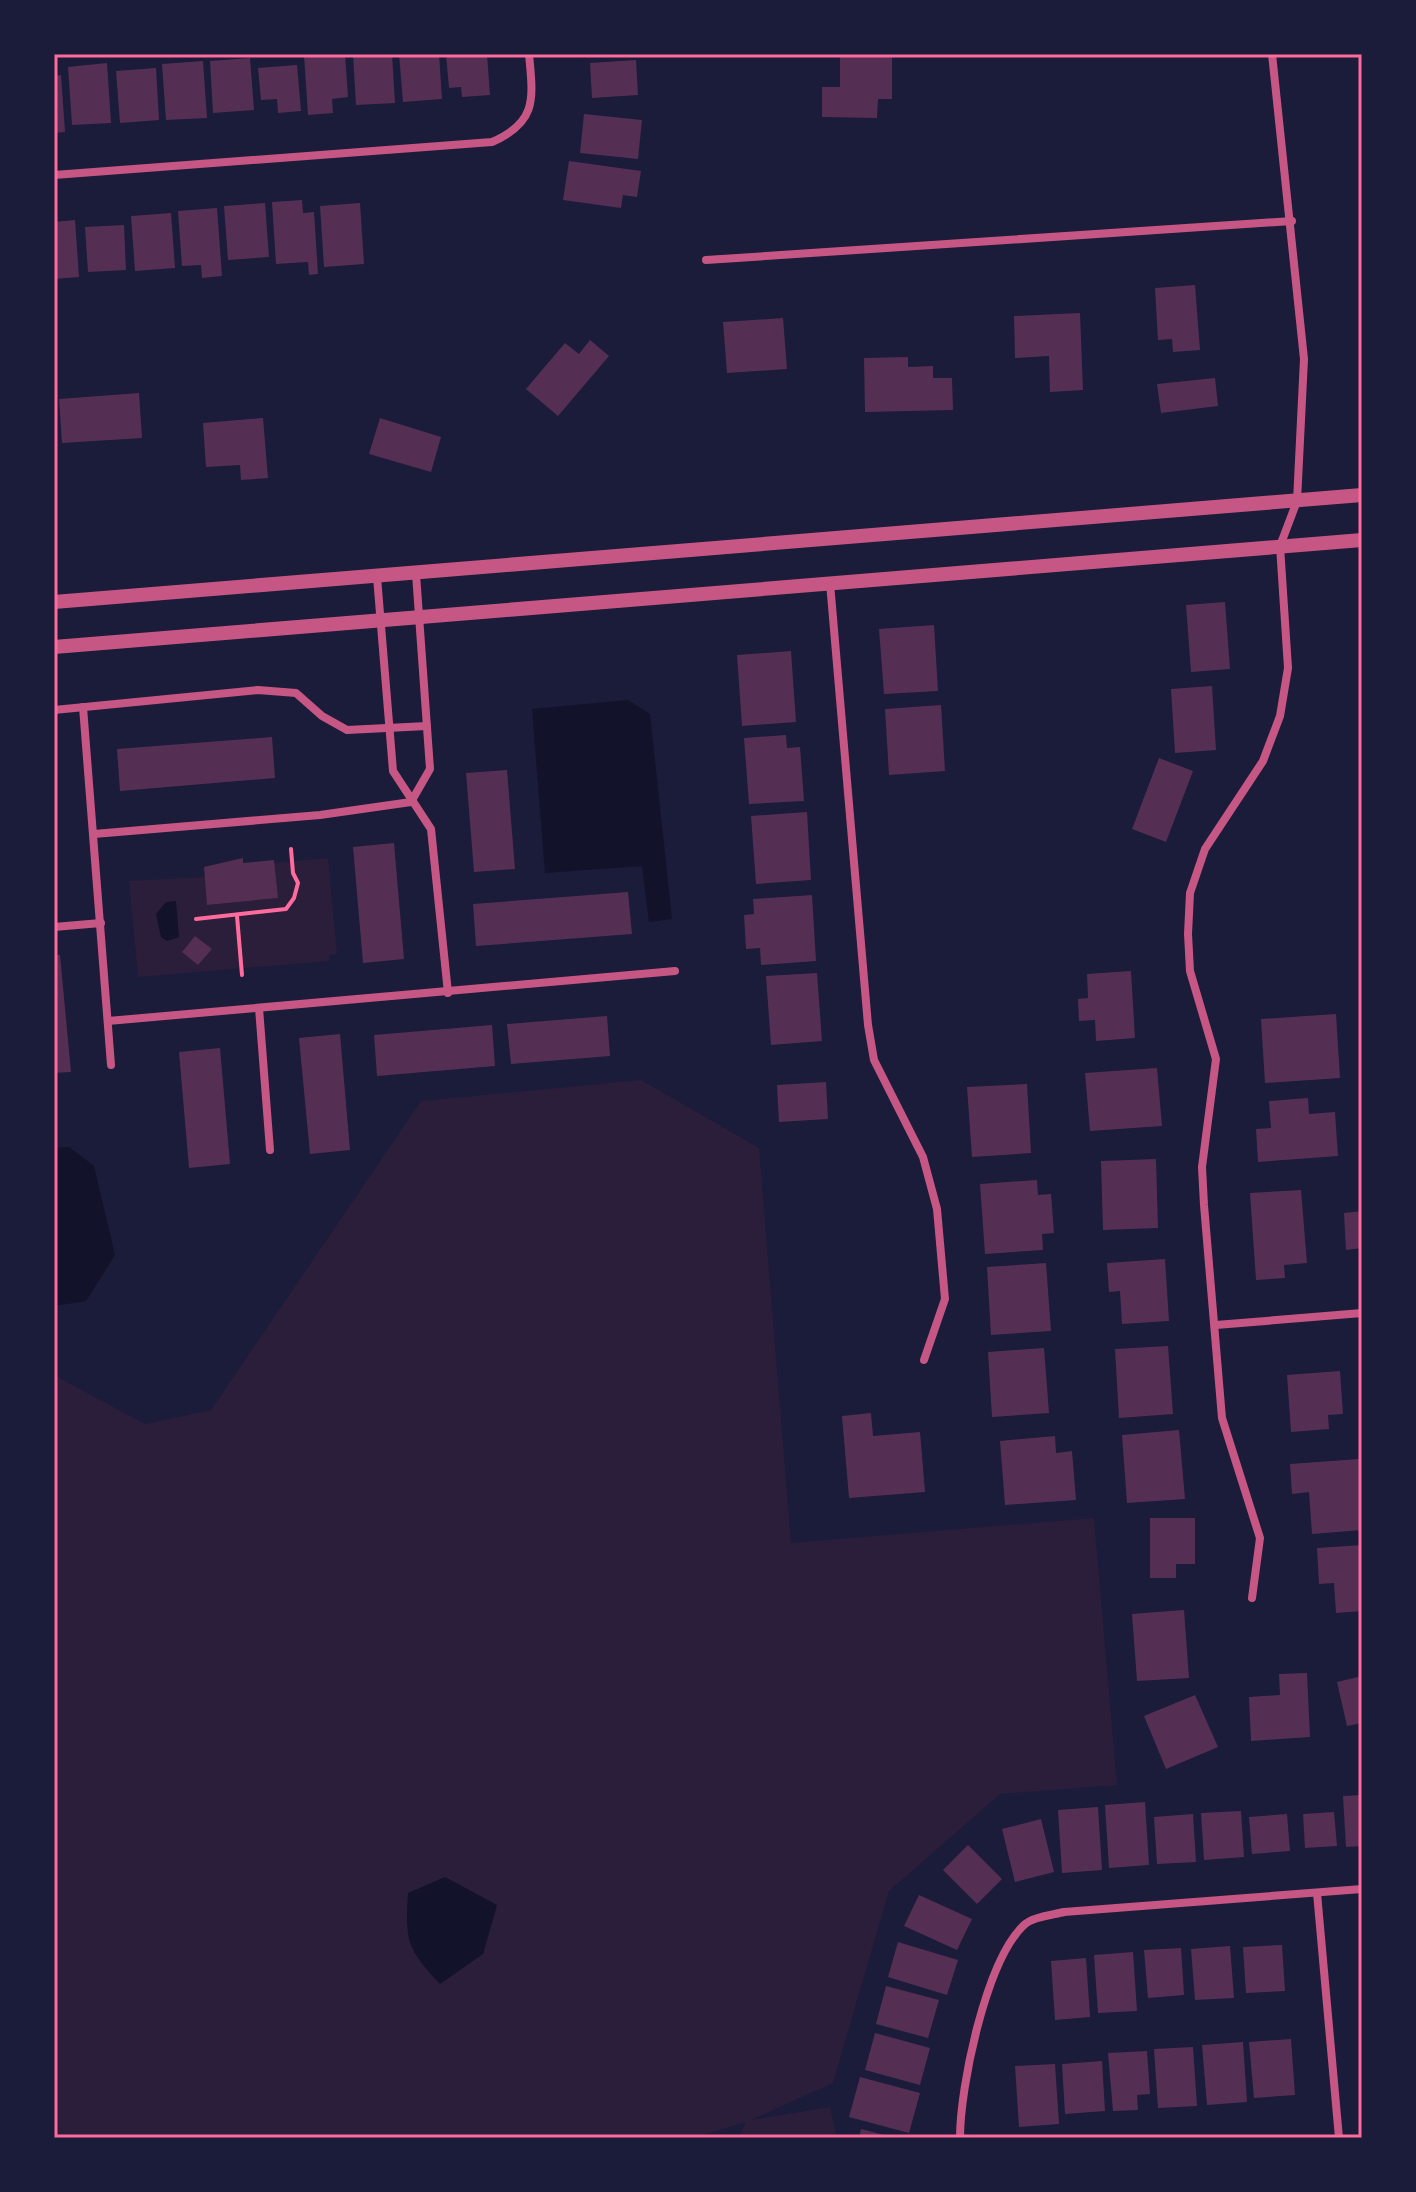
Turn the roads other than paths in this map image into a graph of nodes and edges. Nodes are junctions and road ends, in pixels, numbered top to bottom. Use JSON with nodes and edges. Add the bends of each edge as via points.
{"nodes":[{"id":1,"x":529,"y":54,"type":"edge"},
{"id":2,"x":1272,"y":54,"type":"edge"},
{"id":3,"x":54,"y":175,"type":"edge"},
{"id":4,"x":1292,"y":221,"type":"junction"},
{"id":5,"x":706,"y":260,"type":"dead end"},
{"id":6,"x":1362,"y":495,"type":"edge"},
{"id":7,"x":1297,"y":501,"type":"junction"},
{"id":8,"x":1362,"y":540,"type":"edge"},
{"id":9,"x":1280,"y":546,"type":"junction"},
{"id":10,"x":416,"y":574,"type":"junction"},
{"id":11,"x":377,"y":577,"type":"junction"},
{"id":12,"x":830,"y":583,"type":"junction"},
{"id":13,"x":54,"y":602,"type":"edge"},
{"id":14,"x":420,"y":616,"type":"junction"},
{"id":15,"x":381,"y":618,"type":"junction"},
{"id":16,"x":54,"y":647,"type":"edge"},
{"id":17,"x":83,"y":707,"type":"junction"},
{"id":18,"x":54,"y":710,"type":"edge"},
{"id":19,"x":427,"y":726,"type":"junction"},
{"id":20,"x":391,"y":729,"type":"junction"},
{"id":21,"x":411,"y":802,"type":"junction"},
{"id":22,"x":94,"y":834,"type":"junction"},
{"id":23,"x":101,"y":923,"type":"junction"},
{"id":24,"x":54,"y":927,"type":"edge"},
{"id":25,"x":675,"y":971,"type":"dead end"},
{"id":26,"x":448,"y":993,"type":"junction"},
{"id":27,"x":259,"y":1008,"type":"junction"},
{"id":28,"x":108,"y":1021,"type":"junction"},
{"id":29,"x":111,"y":1065,"type":"dead end"},
{"id":30,"x":270,"y":1150,"type":"dead end"},
{"id":31,"x":1362,"y":1313,"type":"edge"},
{"id":32,"x":1216,"y":1325,"type":"junction"},
{"id":33,"x":924,"y":1360,"type":"dead end"},
{"id":34,"x":1252,"y":1598,"type":"dead end"},
{"id":35,"x":1362,"y":1889,"type":"edge"},
{"id":36,"x":1317,"y":1893,"type":"junction"},
{"id":37,"x":960,"y":2138,"type":"edge"},
{"id":38,"x":1331,"y":2138,"type":"edge"},
{"id":39,"x":1339,"y":2138,"type":"edge"}],
"edges":[{"from":1,"to":3,"type":"street","via":[[533,99],[527,117],[511,134],[492,142]]},
{"from":2,"to":4,"type":"street"},
{"from":4,"to":5,"type":"street"},
{"from":4,"to":7,"type":"street","via":[[1304,359]]},
{"from":6,"to":7,"type":"street"},
{"from":7,"to":9,"type":"street"},
{"from":7,"to":10,"type":"street"},
{"from":8,"to":9,"type":"street"},
{"from":9,"to":12,"type":"street"},
{"from":9,"to":32,"type":"street","via":[[1288,668],[1280,716],[1263,761],[1205,849],[1190,893],[1190,971],[1216,1059],[1202,1167]]},
{"from":10,"to":11,"type":"street"},
{"from":10,"to":14,"type":"street"},
{"from":11,"to":13,"type":"street"},
{"from":11,"to":15,"type":"street"},
{"from":12,"to":14,"type":"street"},
{"from":12,"to":33,"type":"street","via":[[874,1060],[923,1157],[937,1209],[945,1299]]},
{"from":14,"to":15,"type":"street"},
{"from":14,"to":19,"type":"street"},
{"from":15,"to":16,"type":"street"},
{"from":15,"to":20,"type":"street"},
{"from":17,"to":18,"type":"street"},
{"from":17,"to":20,"type":"street","via":[[258,690],[296,693],[347,730]]},
{"from":17,"to":22,"type":"street"},
{"from":19,"to":20,"type":"street"},
{"from":19,"to":21,"type":"street","via":[[430,769]]},
{"from":20,"to":21,"type":"street","via":[[393,771]]},
{"from":21,"to":22,"type":"street"},
{"from":21,"to":26,"type":"street","via":[[431,829]]},
{"from":22,"to":23,"type":"street"},
{"from":23,"to":24,"type":"street"},
{"from":23,"to":28,"type":"street"},
{"from":25,"to":26,"type":"street"},
{"from":26,"to":27,"type":"street"},
{"from":27,"to":28,"type":"street"},
{"from":27,"to":30,"type":"street"},
{"from":28,"to":29,"type":"street"},
{"from":31,"to":32,"type":"street"},
{"from":32,"to":34,"type":"street","via":[[1222,1418],[1260,1538]]},
{"from":35,"to":36,"type":"street"},
{"from":36,"to":37,"type":"street","via":[[1064,1912],[1025,1923],[988,1993],[971,2054]]},
{"from":36,"to":39,"type":"street"},
{"from":38,"to":39,"type":"street"}]}
